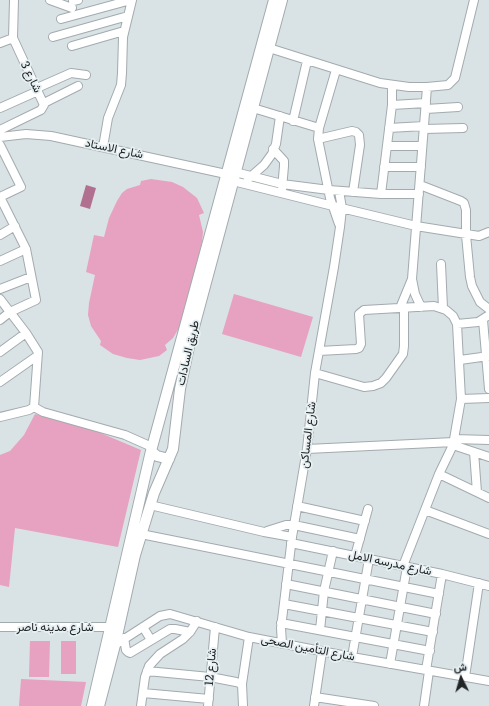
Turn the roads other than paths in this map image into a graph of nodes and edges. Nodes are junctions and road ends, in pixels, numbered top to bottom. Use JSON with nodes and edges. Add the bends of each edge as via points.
{"nodes":[{"id":1,"x":14,"y":0,"type":"edge"},
{"id":2,"x":50,"y":0,"type":"edge"},
{"id":3,"x":132,"y":0,"type":"edge"},
{"id":4,"x":274,"y":0,"type":"edge"},
{"id":5,"x":282,"y":0,"type":"edge"},
{"id":6,"x":473,"y":0,"type":"edge"},
{"id":7,"x":74,"y":2,"type":"edge"},
{"id":8,"x":128,"y":16,"type":"junction"},
{"id":9,"x":70,"y":17,"type":"junction"},
{"id":10,"x":61,"y":19,"type":"dead end"},
{"id":11,"x":124,"y":31,"type":"junction"},
{"id":12,"x":53,"y":37,"type":"dead end"},
{"id":13,"x":13,"y":38,"type":"junction"},
{"id":14,"x":0,"y":43,"type":"edge"},
{"id":15,"x":72,"y":46,"type":"dead end"},
{"id":16,"x":269,"y":48,"type":"junction"},
{"id":17,"x":307,"y":61,"type":"junction"},
{"id":18,"x":336,"y":70,"type":"junction"},
{"id":19,"x":86,"y":75,"type":"dead end"},
{"id":20,"x":392,"y":85,"type":"junction"},
{"id":21,"x":78,"y":86,"type":"dead end"},
{"id":22,"x":427,"y":87,"type":"junction"},
{"id":23,"x":37,"y":90,"type":"junction"},
{"id":24,"x":44,"y":103,"type":"junction"},
{"id":25,"x":392,"y":105,"type":"junction"},
{"id":26,"x":426,"y":106,"type":"junction"},
{"id":27,"x":0,"y":108,"type":"edge"},
{"id":28,"x":253,"y":108,"type":"junction"},
{"id":29,"x":458,"y":108,"type":"dead end"},
{"id":30,"x":280,"y":116,"type":"junction"},
{"id":31,"x":293,"y":121,"type":"junction"},
{"id":32,"x":319,"y":128,"type":"junction"},
{"id":33,"x":389,"y":128,"type":"junction"},
{"id":34,"x":424,"y":128,"type":"junction"},
{"id":35,"x":463,"y":128,"type":"dead end"},
{"id":36,"x":0,"y":136,"type":"edge"},
{"id":37,"x":318,"y":139,"type":"junction"},
{"id":38,"x":387,"y":146,"type":"junction"},
{"id":39,"x":422,"y":146,"type":"junction"},
{"id":40,"x":103,"y":147,"type":"junction"},
{"id":41,"x":273,"y":149,"type":"junction"},
{"id":42,"x":384,"y":167,"type":"junction"},
{"id":43,"x":421,"y":167,"type":"junction"},
{"id":44,"x":252,"y":176,"type":"junction"},
{"id":45,"x":234,"y":178,"type":"junction"},
{"id":46,"x":282,"y":184,"type":"junction"},
{"id":47,"x":420,"y":185,"type":"junction"},
{"id":48,"x":329,"y":190,"type":"junction"},
{"id":49,"x":339,"y":191,"type":"junction"},
{"id":50,"x":353,"y":192,"type":"junction"},
{"id":51,"x":281,"y":193,"type":"junction"},
{"id":52,"x":381,"y":194,"type":"junction"},
{"id":53,"x":419,"y":194,"type":"junction"},
{"id":54,"x":0,"y":197,"type":"edge"},
{"id":55,"x":333,"y":206,"type":"junction"},
{"id":56,"x":342,"y":208,"type":"junction"},
{"id":57,"x":15,"y":226,"type":"junction"},
{"id":58,"x":416,"y":226,"type":"junction"},
{"id":59,"x":340,"y":227,"type":"junction"},
{"id":60,"x":489,"y":232,"type":"edge"},
{"id":61,"x":0,"y":235,"type":"edge"},
{"id":62,"x":466,"y":235,"type":"junction"},
{"id":63,"x":26,"y":249,"type":"junction"},
{"id":64,"x":0,"y":261,"type":"edge"},
{"id":65,"x":441,"y":264,"type":"dead end"},
{"id":66,"x":31,"y":277,"type":"junction"},
{"id":67,"x":412,"y":279,"type":"junction"},
{"id":68,"x":0,"y":289,"type":"edge"},
{"id":69,"x":0,"y":299,"type":"edge"},
{"id":70,"x":421,"y":306,"type":"junction"},
{"id":71,"x":402,"y":308,"type":"junction"},
{"id":72,"x":442,"y":308,"type":"junction"},
{"id":73,"x":489,"y":309,"type":"edge"},
{"id":74,"x":10,"y":312,"type":"junction"},
{"id":75,"x":486,"y":317,"type":"edge"},
{"id":76,"x":0,"y":320,"type":"edge"},
{"id":77,"x":457,"y":324,"type":"junction"},
{"id":78,"x":26,"y":333,"type":"junction"},
{"id":79,"x":319,"y":350,"type":"junction"},
{"id":80,"x":0,"y":352,"type":"edge"},
{"id":81,"x":37,"y":356,"type":"junction"},
{"id":82,"x":488,"y":356,"type":"edge"},
{"id":83,"x":460,"y":360,"type":"junction"},
{"id":84,"x":315,"y":373,"type":"junction"},
{"id":85,"x":0,"y":382,"type":"edge"},
{"id":86,"x":489,"y":389,"type":"edge"},
{"id":87,"x":489,"y":398,"type":"edge"},
{"id":88,"x":461,"y":399,"type":"junction"},
{"id":89,"x":34,"y":407,"type":"junction"},
{"id":90,"x":161,"y":416,"type":"junction"},
{"id":91,"x":0,"y":417,"type":"edge"},
{"id":92,"x":175,"y":421,"type":"junction"},
{"id":93,"x":155,"y":434,"type":"junction"},
{"id":94,"x":174,"y":439,"type":"junction"},
{"id":95,"x":489,"y":440,"type":"edge"},
{"id":96,"x":454,"y":442,"type":"junction"},
{"id":97,"x":151,"y":449,"type":"junction"},
{"id":98,"x":307,"y":449,"type":"junction"},
{"id":99,"x":474,"y":452,"type":"junction"},
{"id":100,"x":489,"y":457,"type":"edge"},
{"id":101,"x":169,"y":459,"type":"junction"},
{"id":102,"x":146,"y":469,"type":"junction"},
{"id":103,"x":162,"y":474,"type":"junction"},
{"id":104,"x":439,"y":474,"type":"junction"},
{"id":105,"x":476,"y":492,"type":"junction"},
{"id":106,"x":489,"y":498,"type":"edge"},
{"id":107,"x":150,"y":505,"type":"junction"},
{"id":108,"x":297,"y":506,"type":"junction"},
{"id":109,"x":368,"y":510,"type":"dead end"},
{"id":110,"x":425,"y":510,"type":"junction"},
{"id":111,"x":365,"y":522,"type":"junction"},
{"id":112,"x":294,"y":525,"type":"junction"},
{"id":113,"x":264,"y":532,"type":"junction"},
{"id":114,"x":141,"y":534,"type":"junction"},
{"id":115,"x":489,"y":534,"type":"edge"},
{"id":116,"x":360,"y":539,"type":"junction"},
{"id":117,"x":291,"y":540,"type":"junction"},
{"id":118,"x":333,"y":551,"type":"junction"},
{"id":119,"x":355,"y":556,"type":"junction"},
{"id":120,"x":369,"y":559,"type":"junction"},
{"id":121,"x":288,"y":563,"type":"junction"},
{"id":122,"x":405,"y":567,"type":"junction"},
{"id":123,"x":328,"y":571,"type":"junction"},
{"id":124,"x":442,"y":574,"type":"junction"},
{"id":125,"x":366,"y":579,"type":"junction"},
{"id":126,"x":479,"y":583,"type":"junction"},
{"id":127,"x":286,"y":584,"type":"junction"},
{"id":128,"x":489,"y":586,"type":"edge"},
{"id":129,"x":404,"y":587,"type":"junction"},
{"id":130,"x":324,"y":591,"type":"junction"},
{"id":131,"x":439,"y":594,"type":"junction"},
{"id":132,"x":362,"y":599,"type":"junction"},
{"id":133,"x":284,"y":604,"type":"junction"},
{"id":134,"x":400,"y":606,"type":"junction"},
{"id":135,"x":322,"y":611,"type":"junction"},
{"id":136,"x":167,"y":614,"type":"junction"},
{"id":137,"x":436,"y":614,"type":"junction"},
{"id":138,"x":359,"y":618,"type":"junction"},
{"id":139,"x":120,"y":620,"type":"junction"},
{"id":140,"x":197,"y":621,"type":"junction"},
{"id":141,"x":281,"y":623,"type":"junction"},
{"id":142,"x":397,"y":625,"type":"junction"},
{"id":143,"x":0,"y":627,"type":"edge"},
{"id":144,"x":110,"y":627,"type":"junction"},
{"id":145,"x":144,"y":627,"type":"junction"},
{"id":146,"x":215,"y":627,"type":"junction"},
{"id":147,"x":170,"y":629,"type":"junction"},
{"id":148,"x":320,"y":630,"type":"junction"},
{"id":149,"x":190,"y":632,"type":"junction"},
{"id":150,"x":433,"y":632,"type":"junction"},
{"id":151,"x":133,"y":633,"type":"junction"},
{"id":152,"x":249,"y":637,"type":"junction"},
{"id":153,"x":356,"y":637,"type":"junction"},
{"id":154,"x":124,"y":638,"type":"junction"},
{"id":155,"x":151,"y":640,"type":"junction"},
{"id":156,"x":282,"y":644,"type":"junction"},
{"id":157,"x":394,"y":644,"type":"junction"},
{"id":158,"x":115,"y":645,"type":"junction"},
{"id":159,"x":430,"y":651,"type":"junction"},
{"id":160,"x":322,"y":652,"type":"junction"},
{"id":161,"x":352,"y":657,"type":"junction"},
{"id":162,"x":390,"y":664,"type":"junction"},
{"id":163,"x":428,"y":670,"type":"junction"},
{"id":164,"x":146,"y":671,"type":"junction"},
{"id":165,"x":210,"y":677,"type":"junction"},
{"id":166,"x":464,"y":677,"type":"junction"},
{"id":167,"x":489,"y":681,"type":"edge"},
{"id":168,"x":242,"y":684,"type":"junction"},
{"id":169,"x":143,"y":693,"type":"junction"},
{"id":170,"x":315,"y":697,"type":"junction"},
{"id":171,"x":208,"y":702,"type":"edge"},
{"id":172,"x":92,"y":706,"type":"edge"},
{"id":173,"x":99,"y":706,"type":"edge"},
{"id":174,"x":141,"y":706,"type":"edge"},
{"id":175,"x":243,"y":706,"type":"edge"},
{"id":176,"x":314,"y":706,"type":"edge"},
{"id":177,"x":374,"y":706,"type":"edge"},
{"id":178,"x":424,"y":706,"type":"edge"}],
"edges":[{"from":1,"to":13,"type":"street","name":"شارع 3"},
{"from":2,"to":7,"type":"street"},
{"from":3,"to":8,"type":"street"},
{"from":3,"to":9,"type":"street"},
{"from":4,"to":45,"type":"main road","name":"طريق السادات"},
{"from":5,"to":16,"type":"main road","name":"طريق السادات"},
{"from":6,"to":22,"type":"street","via":[[452,82],[448,85]]},
{"from":7,"to":9,"type":"street"},
{"from":8,"to":11,"type":"street"},
{"from":8,"to":12,"type":"street"},
{"from":9,"to":10,"type":"street"},
{"from":11,"to":15,"type":"street"},
{"from":11,"to":40,"type":"street","via":[[122,79],[107,121]]},
{"from":13,"to":14,"type":"street"},
{"from":13,"to":23,"type":"street","name":"شارع 3"},
{"from":16,"to":17,"type":"street"},
{"from":16,"to":28,"type":"main road","name":"طريق السادات"},
{"from":17,"to":18,"type":"street"},
{"from":17,"to":31,"type":"street"},
{"from":18,"to":20,"type":"street"},
{"from":18,"to":32,"type":"street","name":"شارع المساكن"},
{"from":19,"to":23,"type":"street","via":[[71,73]]},
{"from":20,"to":22,"type":"street"},
{"from":20,"to":25,"type":"street"},
{"from":21,"to":24,"type":"street"},
{"from":22,"to":26,"type":"street"},
{"from":23,"to":24,"type":"street","name":"شارع 3"},
{"from":23,"to":27,"type":"street"},
{"from":24,"to":36,"type":"street","name":"شارع 3","via":[[41,110]]},
{"from":25,"to":26,"type":"street"},
{"from":25,"to":33,"type":"street"},
{"from":26,"to":29,"type":"street"},
{"from":26,"to":34,"type":"street"},
{"from":28,"to":30,"type":"street"},
{"from":28,"to":45,"type":"main road","name":"طريق السادات"},
{"from":30,"to":31,"type":"street"},
{"from":30,"to":41,"type":"street"},
{"from":31,"to":32,"type":"street"},
{"from":32,"to":37,"type":"street","name":"شارع المساكن"},
{"from":33,"to":34,"type":"street"},
{"from":33,"to":38,"type":"street"},
{"from":34,"to":35,"type":"street"},
{"from":34,"to":39,"type":"street"},
{"from":36,"to":40,"type":"street","name":"شارع الاستاد","via":[[39,134]]},
{"from":36,"to":54,"type":"street","via":[[21,186]]},
{"from":37,"to":48,"type":"street","name":"شارع المساكن"},
{"from":37,"to":50,"type":"street","via":[[352,131],[358,135],[360,145]]},
{"from":38,"to":39,"type":"street"},
{"from":38,"to":42,"type":"street"},
{"from":39,"to":43,"type":"street"},
{"from":40,"to":45,"type":"street","name":"شارع الاستاد"},
{"from":41,"to":44,"type":"street","via":[[264,165]]},
{"from":41,"to":46,"type":"street","via":[[284,161]]},
{"from":42,"to":43,"type":"street"},
{"from":42,"to":52,"type":"street"},
{"from":43,"to":47,"type":"street"},
{"from":44,"to":45,"type":"street"},
{"from":44,"to":45,"type":"street"},
{"from":44,"to":46,"type":"street"},
{"from":45,"to":51,"type":"street"},
{"from":45,"to":90,"type":"main road","name":"طريق السادات"},
{"from":45,"to":92,"type":"main road","name":"طريق السادات","via":[[190,342]]},
{"from":46,"to":48,"type":"street"},
{"from":46,"to":51,"type":"street"},
{"from":47,"to":53,"type":"street"},
{"from":47,"to":62,"type":"street","via":[[464,203]]},
{"from":48,"to":49,"type":"street"},
{"from":48,"to":55,"type":"street","name":"شارع المساكن"},
{"from":49,"to":50,"type":"street"},
{"from":49,"to":56,"type":"street","name":"شارع المساكن"},
{"from":50,"to":52,"type":"street"},
{"from":51,"to":55,"type":"street"},
{"from":52,"to":53,"type":"street"},
{"from":53,"to":58,"type":"street"},
{"from":54,"to":57,"type":"street"},
{"from":55,"to":56,"type":"street"},
{"from":55,"to":59,"type":"street","name":"شارع المساكن"},
{"from":56,"to":58,"type":"street"},
{"from":56,"to":59,"type":"street","name":"شارع المساكن"},
{"from":57,"to":61,"type":"street"},
{"from":57,"to":63,"type":"street"},
{"from":58,"to":62,"type":"street"},
{"from":58,"to":67,"type":"street"},
{"from":59,"to":79,"type":"street","name":"شارع المساكن"},
{"from":60,"to":62,"type":"street","via":[[479,236]]},
{"from":62,"to":73,"type":"street","via":[[472,286],[480,302]]},
{"from":63,"to":64,"type":"street"},
{"from":63,"to":66,"type":"street"},
{"from":65,"to":72,"type":"street"},
{"from":66,"to":68,"type":"street"},
{"from":66,"to":74,"type":"street","via":[[36,300]]},
{"from":67,"to":70,"type":"street"},
{"from":67,"to":71,"type":"street"},
{"from":69,"to":74,"type":"street"},
{"from":70,"to":71,"type":"street"},
{"from":70,"to":72,"type":"street"},
{"from":71,"to":79,"type":"street","via":[[360,312],[361,344],[358,349]]},
{"from":71,"to":84,"type":"street","via":[[403,354],[381,383],[364,386]]},
{"from":72,"to":77,"type":"street","via":[[453,316]]},
{"from":74,"to":76,"type":"street"},
{"from":74,"to":78,"type":"street"},
{"from":75,"to":77,"type":"street","via":[[477,322]]},
{"from":75,"to":82,"type":"street"},
{"from":77,"to":83,"type":"street"},
{"from":78,"to":80,"type":"street"},
{"from":78,"to":81,"type":"street","via":[[38,352]]},
{"from":79,"to":84,"type":"street","name":"شارع المساكن"},
{"from":81,"to":85,"type":"street"},
{"from":81,"to":89,"type":"street"},
{"from":82,"to":83,"type":"street"},
{"from":82,"to":86,"type":"street"},
{"from":83,"to":88,"type":"street"},
{"from":84,"to":98,"type":"street","name":"شارع المساكن"},
{"from":87,"to":88,"type":"street"},
{"from":88,"to":96,"type":"street"},
{"from":89,"to":91,"type":"street"},
{"from":89,"to":97,"type":"street","via":[[43,412],[125,435]]},
{"from":90,"to":92,"type":"main road","via":[[165,422]]},
{"from":90,"to":93,"type":"main road","name":"طريق السادات"},
{"from":92,"to":94,"type":"main road","name":"طريق السادات"},
{"from":93,"to":94,"type":"main road","via":[[166,434]]},
{"from":93,"to":97,"type":"main road","name":"طريق السادات"},
{"from":94,"to":101,"type":"main road","name":"طريق السادات"},
{"from":95,"to":96,"type":"street"},
{"from":96,"to":98,"type":"street"},
{"from":96,"to":99,"type":"street"},
{"from":96,"to":104,"type":"street"},
{"from":97,"to":101,"type":"main road","via":[[161,457]]},
{"from":97,"to":102,"type":"main road","name":"طريق السادات"},
{"from":98,"to":108,"type":"street","name":"شارع المساكن"},
{"from":99,"to":100,"type":"street"},
{"from":99,"to":105,"type":"street"},
{"from":101,"to":103,"type":"main road","name":"طريق السادات"},
{"from":102,"to":103,"type":"main road","via":[[154,468]]},
{"from":102,"to":144,"type":"main road","name":"طريق السادات"},
{"from":103,"to":107,"type":"main road","name":"طريق السادات"},
{"from":104,"to":105,"type":"street"},
{"from":104,"to":110,"type":"street"},
{"from":105,"to":106,"type":"street"},
{"from":107,"to":113,"type":"street","name":"شارع مدرسه الامل"},
{"from":107,"to":114,"type":"main road","name":"طريق السادات"},
{"from":108,"to":111,"type":"street"},
{"from":108,"to":112,"type":"street","name":"شارع المساكن"},
{"from":109,"to":111,"type":"street"},
{"from":110,"to":115,"type":"street"},
{"from":110,"to":122,"type":"street"},
{"from":111,"to":116,"type":"street"},
{"from":112,"to":113,"type":"street"},
{"from":112,"to":116,"type":"street"},
{"from":112,"to":117,"type":"street","name":"شارع المساكن"},
{"from":113,"to":117,"type":"street","name":"شارع مدرسه الامل"},
{"from":114,"to":121,"type":"street"},
{"from":114,"to":139,"type":"main road","name":"طريق السادات"},
{"from":116,"to":119,"type":"street"},
{"from":117,"to":118,"type":"street","name":"شارع مدرسه الامل"},
{"from":117,"to":121,"type":"street","name":"شارع المساكن"},
{"from":118,"to":119,"type":"street","name":"شارع مدرسه الامل"},
{"from":118,"to":123,"type":"street"},
{"from":119,"to":120,"type":"street","name":"شارع مدرسه الامل"},
{"from":120,"to":122,"type":"street","name":"شارع مدرسه الامل"},
{"from":120,"to":125,"type":"street"},
{"from":121,"to":123,"type":"street"},
{"from":121,"to":127,"type":"street","name":"شارع المساكن"},
{"from":122,"to":124,"type":"street","name":"شارع مدرسه الامل"},
{"from":122,"to":129,"type":"street"},
{"from":123,"to":125,"type":"street"},
{"from":123,"to":130,"type":"street"},
{"from":124,"to":126,"type":"street","name":"شارع مدرسه الامل"},
{"from":124,"to":131,"type":"street"},
{"from":125,"to":129,"type":"street"},
{"from":125,"to":132,"type":"street"},
{"from":126,"to":128,"type":"street","name":"شارع مدرسه الامل"},
{"from":126,"to":166,"type":"street"},
{"from":127,"to":130,"type":"street"},
{"from":127,"to":133,"type":"street","name":"شارع المساكن"},
{"from":129,"to":131,"type":"street"},
{"from":129,"to":134,"type":"street"},
{"from":130,"to":132,"type":"street"},
{"from":130,"to":135,"type":"street"},
{"from":131,"to":137,"type":"street"},
{"from":132,"to":134,"type":"street"},
{"from":132,"to":138,"type":"street"},
{"from":133,"to":135,"type":"street"},
{"from":133,"to":141,"type":"street","name":"شارع المساكن"},
{"from":134,"to":137,"type":"street"},
{"from":134,"to":142,"type":"street"},
{"from":135,"to":138,"type":"street"},
{"from":135,"to":148,"type":"street"},
{"from":136,"to":140,"type":"street","name":"شارع التأمين الصحى"},
{"from":136,"to":145,"type":"street"},
{"from":136,"to":147,"type":"street"},
{"from":137,"to":150,"type":"street"},
{"from":138,"to":142,"type":"street"},
{"from":138,"to":153,"type":"street"},
{"from":139,"to":151,"type":"street"},
{"from":139,"to":158,"type":"main road","name":"طريق السادات"},
{"from":140,"to":146,"type":"street","name":"شارع التأمين الصحى"},
{"from":140,"to":149,"type":"street"},
{"from":141,"to":148,"type":"street"},
{"from":141,"to":156,"type":"street","name":"شارع المساكن"},
{"from":142,"to":150,"type":"street"},
{"from":142,"to":157,"type":"street"},
{"from":143,"to":144,"type":"street","name":"شارع مدينه ناصر"},
{"from":144,"to":172,"type":"main road","name":"طريق السادات"},
{"from":145,"to":151,"type":"street"},
{"from":145,"to":155,"type":"street"},
{"from":146,"to":152,"type":"street","name":"شارع التأمين الصحى"},
{"from":146,"to":165,"type":"street","name":"شارع 12"},
{"from":147,"to":149,"type":"street"},
{"from":147,"to":155,"type":"street"},
{"from":148,"to":153,"type":"street"},
{"from":149,"to":164,"type":"street","via":[[152,661]]},
{"from":150,"to":159,"type":"street"},
{"from":151,"to":154,"type":"street"},
{"from":152,"to":156,"type":"street","name":"شارع التأمين الصحى"},
{"from":152,"to":168,"type":"street"},
{"from":153,"to":157,"type":"street"},
{"from":153,"to":161,"type":"street"},
{"from":154,"to":155,"type":"street","via":[[126,650],[130,653]]},
{"from":154,"to":158,"type":"street"},
{"from":156,"to":160,"type":"street","name":"شارع التأمين الصحى"},
{"from":157,"to":159,"type":"street"},
{"from":157,"to":162,"type":"street"},
{"from":158,"to":173,"type":"main road","name":"طريق السادات"},
{"from":159,"to":163,"type":"street"},
{"from":160,"to":161,"type":"street","name":"شارع التأمين الصحى"},
{"from":160,"to":170,"type":"street"},
{"from":161,"to":162,"type":"street","name":"شارع التأمين الصحى"},
{"from":162,"to":163,"type":"street","name":"شارع التأمين الصحى"},
{"from":163,"to":166,"type":"street","name":"شارع التأمين الصحى"},
{"from":163,"to":178,"type":"street"},
{"from":164,"to":165,"type":"street"},
{"from":164,"to":169,"type":"street"},
{"from":165,"to":168,"type":"street"},
{"from":165,"to":171,"type":"street","name":"شارع 12"},
{"from":166,"to":167,"type":"street","name":"شارع التأمين الصحى"},
{"from":168,"to":175,"type":"street"},
{"from":169,"to":171,"type":"street"},
{"from":169,"to":174,"type":"street"},
{"from":170,"to":176,"type":"street"},
{"from":170,"to":177,"type":"street"}]}
